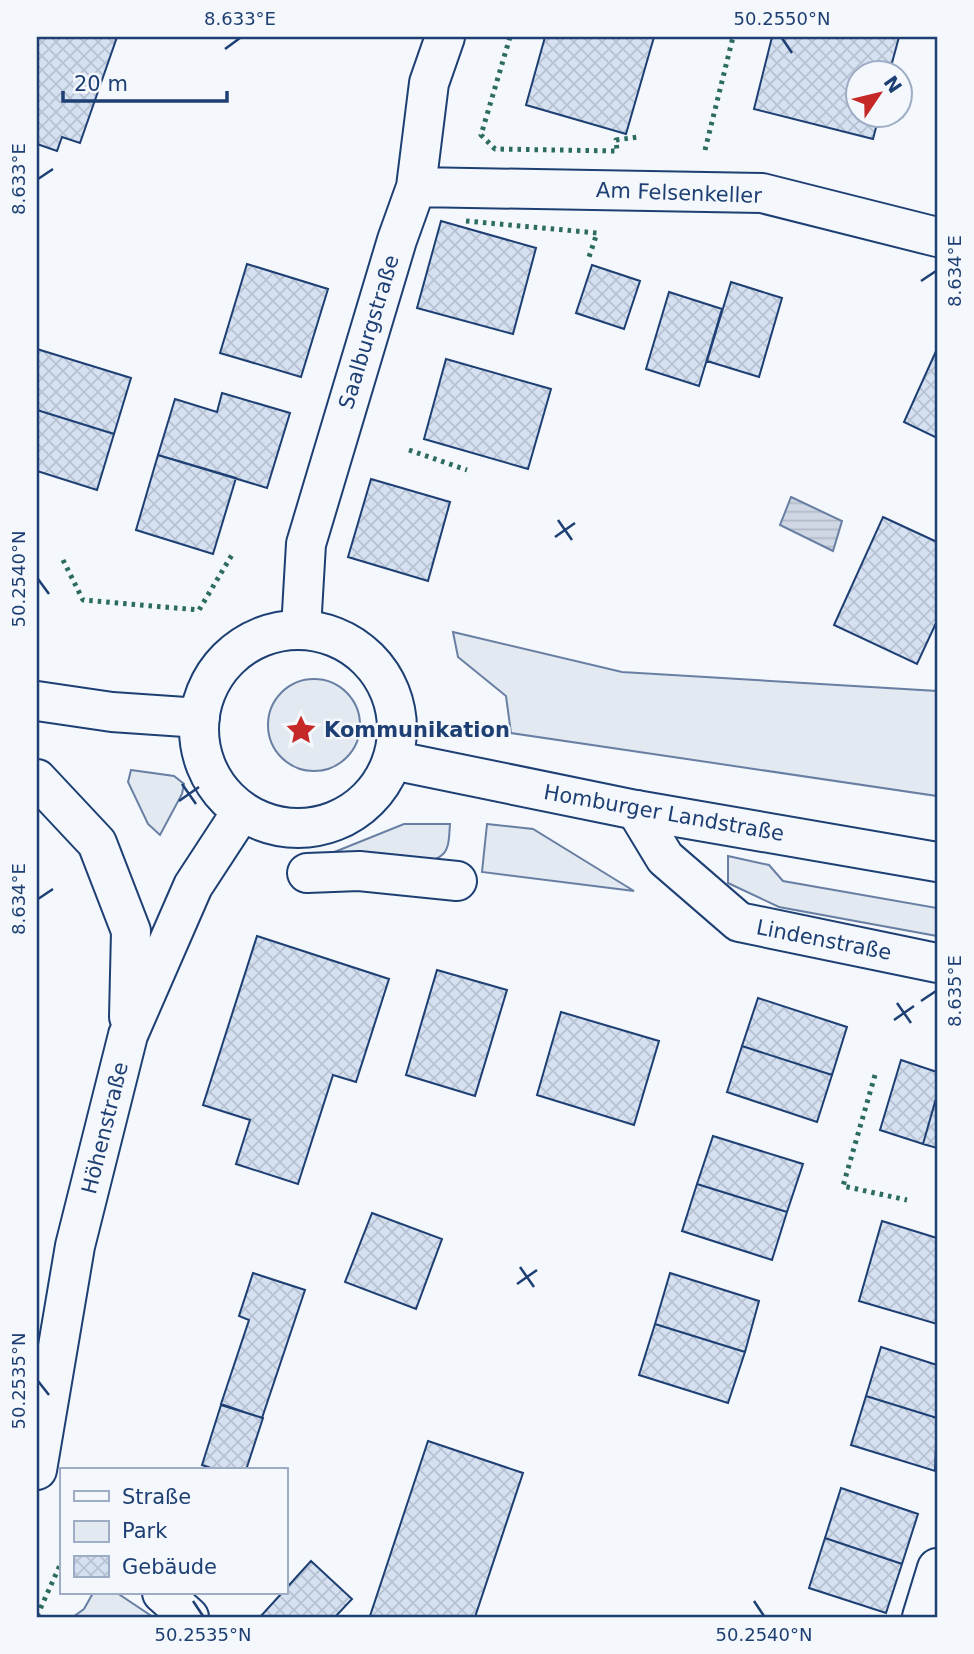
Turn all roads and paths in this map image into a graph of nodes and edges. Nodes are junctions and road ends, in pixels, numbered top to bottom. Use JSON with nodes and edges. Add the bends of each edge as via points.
{"nodes":[{"id":1,"x":445,"y":37,"type":"edge"},
{"id":2,"x":416,"y":187,"type":"junction"},
{"id":3,"x":937,"y":237,"type":"edge"},
{"id":4,"x":301,"y":629,"type":"junction"},
{"id":5,"x":37,"y":701,"type":"edge"},
{"id":6,"x":200,"y":718,"type":"junction"},
{"id":7,"x":392,"y":760,"type":"junction"},
{"id":8,"x":37,"y":779,"type":"edge"},
{"id":9,"x":636,"y":810,"type":"junction"},
{"id":10,"x":242,"y":811,"type":"junction"},
{"id":11,"x":937,"y":862,"type":"edge"},
{"id":12,"x":307,"y":873,"type":"dead end"},
{"id":13,"x":457,"y":881,"type":"dead end"},
{"id":14,"x":937,"y":963,"type":"edge"},
{"id":15,"x":128,"y":1035,"type":"junction"},
{"id":16,"x":37,"y":1469,"type":"edge"},
{"id":17,"x":937,"y":1568,"type":"edge"},
{"id":18,"x":922,"y":1617,"type":"edge"}],
"edges":[{"from":1,"to":2,"type":"street","name":"Saalburgstraße","via":[[429,83]]},
{"from":2,"to":3,"type":"street","name":"Am Felsenkeller","via":[[762,193]]},
{"from":2,"to":4,"type":"street","name":"Saalburgstraße","via":[[306,544]]},
{"from":4,"to":6,"type":"street","via":[[247,643],[225,661],[209,684]]},
{"from":4,"to":7,"type":"street","via":[[329,634],[355,646],[375,666],[390,690],[397,718]]},
{"from":5,"to":6,"type":"street"},
{"from":6,"to":10,"type":"street","via":[[199,740],[206,767],[221,792]]},
{"from":7,"to":9,"type":"street","name":"Homburger Landstraße"},
{"from":7,"to":10,"type":"street","via":[[371,796],[350,814],[323,825],[295,828],[267,823]]},
{"from":8,"to":15,"type":"street","via":[[97,843],[131,931]]},
{"from":9,"to":11,"type":"street","name":"Homburger Landstraße"},
{"from":9,"to":14,"type":"street","name":"Lindenstraße","via":[[665,858],[739,922]]},
{"from":10,"to":15,"type":"street","name":"Höhenstraße","via":[[193,886]]},
{"from":12,"to":13,"type":"street","via":[[359,872]]},
{"from":15,"to":16,"type":"street","name":"Höhenstraße","via":[[75,1246]]},
{"from":17,"to":18,"type":"street"}]}
